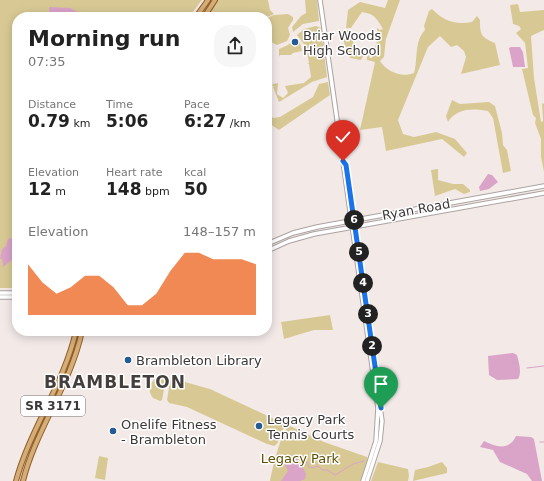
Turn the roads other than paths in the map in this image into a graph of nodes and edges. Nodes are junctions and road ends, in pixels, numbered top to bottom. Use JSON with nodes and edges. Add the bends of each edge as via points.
{"nodes":[{"id":1,"x":208,"y":0,"type":"edge"},
{"id":2,"x":215,"y":0,"type":"edge"},
{"id":3,"x":320,"y":0,"type":"edge"},
{"id":4,"x":200,"y":12,"type":"edge"},
{"id":5,"x":207,"y":12,"type":"edge"},
{"id":6,"x":544,"y":186,"type":"edge"},
{"id":7,"x":544,"y":193,"type":"edge"},
{"id":8,"x":352,"y":220,"type":"junction"},
{"id":9,"x":353,"y":227,"type":"junction"},
{"id":10,"x":272,"y":242,"type":"edge"},
{"id":11,"x":272,"y":249,"type":"edge"},
{"id":12,"x":0,"y":293,"type":"edge"},
{"id":13,"x":12,"y":293,"type":"edge"},
{"id":14,"x":0,"y":297,"type":"edge"},
{"id":15,"x":12,"y":297,"type":"edge"},
{"id":16,"x":74,"y":336,"type":"edge"},
{"id":17,"x":81,"y":336,"type":"edge"},
{"id":18,"x":16,"y":481,"type":"edge"},
{"id":19,"x":23,"y":481,"type":"edge"},
{"id":20,"x":363,"y":481,"type":"edge"},
{"id":21,"x":367,"y":481,"type":"edge"}],
"edges":[{"from":1,"to":4,"type":"main road"},
{"from":2,"to":5,"type":"main road"},
{"from":3,"to":8,"type":"main road"},
{"from":6,"to":8,"type":"main road","name":"Ryan Road"},
{"from":7,"to":9,"type":"main road","name":"Ryan Road"},
{"from":8,"to":9,"type":"main road"},
{"from":8,"to":10,"type":"main road","name":"Ryan Road","via":[[307,229]]},
{"from":9,"to":11,"type":"main road","name":"Ryan Road","via":[[308,235]]},
{"from":9,"to":20,"type":"main road","via":[[378,414],[376,441]]},
{"from":9,"to":21,"type":"main road","via":[[382,421],[380,441]]},
{"from":12,"to":13,"type":"main road"},
{"from":14,"to":15,"type":"main road"},
{"from":16,"to":18,"type":"main road","number":"SR 3171","via":[[25,452]]},
{"from":17,"to":19,"type":"main road","number":"SR 3171","via":[[73,362],[34,447]]}]}
